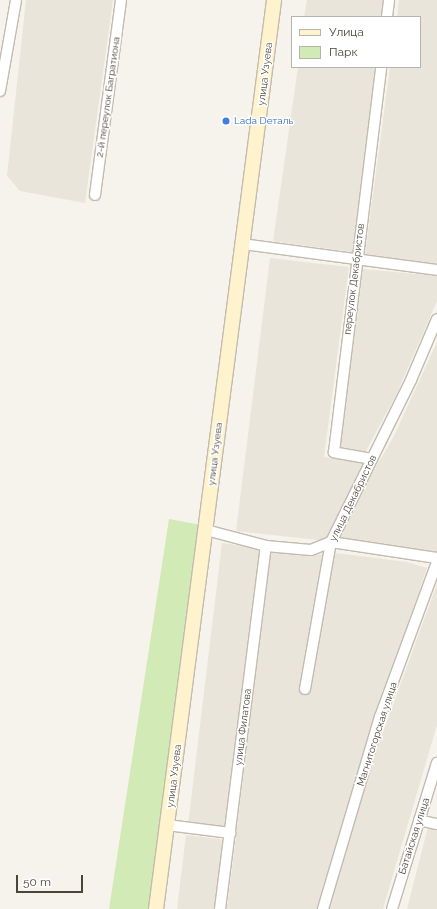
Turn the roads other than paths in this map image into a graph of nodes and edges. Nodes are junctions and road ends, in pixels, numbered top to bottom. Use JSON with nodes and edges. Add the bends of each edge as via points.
{"nodes":[{"id":1,"x":16,"y":0,"type":"edge"},
{"id":2,"x":121,"y":0,"type":"edge"},
{"id":3,"x":274,"y":0,"type":"edge"},
{"id":4,"x":389,"y":0,"type":"edge"},
{"id":5,"x":387,"y":16,"type":"edge"},
{"id":6,"x":380,"y":68,"type":"edge"},
{"id":7,"x":0,"y":91,"type":"edge"},
{"id":8,"x":95,"y":195,"type":"dead end"},
{"id":9,"x":242,"y":244,"type":"junction"},
{"id":10,"x":356,"y":258,"type":"junction"},
{"id":11,"x":437,"y":270,"type":"edge"},
{"id":12,"x":437,"y":319,"type":"edge"},
{"id":13,"x":372,"y":459,"type":"junction"},
{"id":14,"x":206,"y":530,"type":"junction"},
{"id":15,"x":331,"y":542,"type":"junction"},
{"id":16,"x":266,"y":546,"type":"junction"},
{"id":17,"x":437,"y":558,"type":"edge"},
{"id":18,"x":437,"y":562,"type":"edge"},
{"id":19,"x":305,"y":689,"type":"dead end"},
{"id":20,"x":437,"y":763,"type":"edge"},
{"id":21,"x":419,"y":820,"type":"junction"},
{"id":22,"x":437,"y":824,"type":"edge"},
{"id":23,"x":167,"y":825,"type":"junction"},
{"id":24,"x":230,"y":834,"type":"junction"},
{"id":25,"x":156,"y":909,"type":"edge"},
{"id":26,"x":220,"y":909,"type":"edge"},
{"id":27,"x":323,"y":909,"type":"edge"},
{"id":28,"x":392,"y":909,"type":"edge"}],
"edges":[{"from":1,"to":7,"type":"street"},
{"from":2,"to":8,"type":"street","name":"2-й переулок Багратиона"},
{"from":3,"to":9,"type":"main road","name":"улица Узуева"},
{"from":4,"to":5,"type":"street"},
{"from":6,"to":10,"type":"street","name":"переулок Декабристов"},
{"from":9,"to":10,"type":"street"},
{"from":9,"to":14,"type":"main road","name":"улица Узуева"},
{"from":10,"to":11,"type":"street"},
{"from":10,"to":13,"type":"street","name":"переулок Декабристов","via":[[334,452]]},
{"from":12,"to":13,"type":"street","name":"улица Декабристов"},
{"from":13,"to":15,"type":"street","name":"улица Декабристов"},
{"from":14,"to":16,"type":"street"},
{"from":14,"to":23,"type":"main road","name":"улица Узуева"},
{"from":15,"to":16,"type":"street","via":[[311,550]]},
{"from":15,"to":17,"type":"street"},
{"from":15,"to":19,"type":"street","name":"улица Декабристов"},
{"from":16,"to":24,"type":"street","name":"улица Филатова"},
{"from":18,"to":27,"type":"street","name":"Магнитогорская улица","via":[[380,717]]},
{"from":20,"to":21,"type":"street","name":"Батайская улица"},
{"from":21,"to":22,"type":"street"},
{"from":21,"to":28,"type":"street","name":"Батайская улица"},
{"from":23,"to":24,"type":"street"},
{"from":23,"to":25,"type":"main road","name":"улица Узуева"},
{"from":24,"to":26,"type":"street","name":"улица Филатова"}]}
